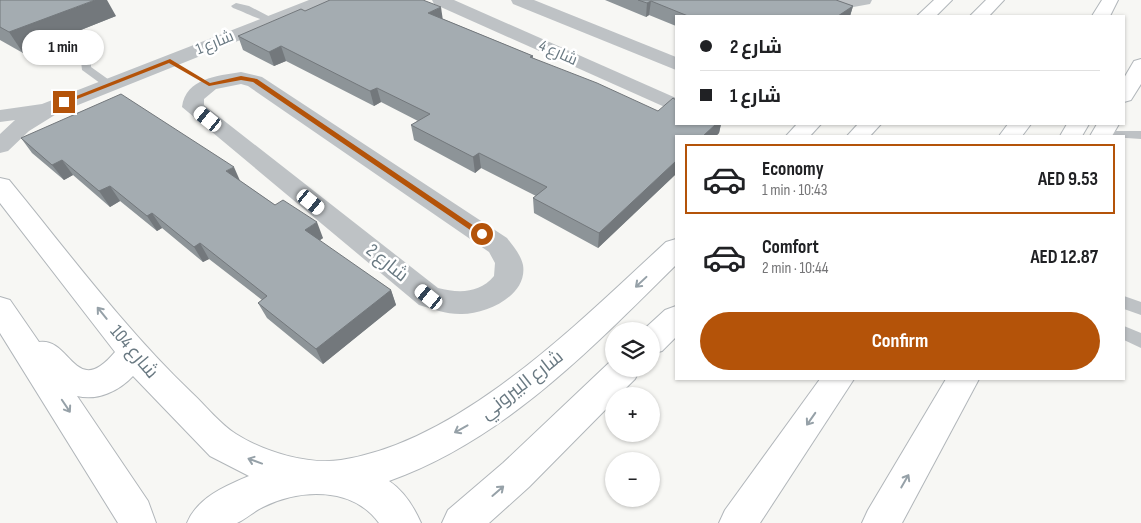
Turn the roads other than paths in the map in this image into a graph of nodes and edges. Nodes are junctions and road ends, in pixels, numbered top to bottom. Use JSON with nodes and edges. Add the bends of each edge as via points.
{"nodes":[{"id":1,"x":324,"y":0,"type":"edge"},
{"id":2,"x":440,"y":0,"type":"edge"},
{"id":3,"x":520,"y":0,"type":"edge"},
{"id":4,"x":830,"y":0,"type":"edge"},
{"id":5,"x":864,"y":0,"type":"edge"},
{"id":6,"x":944,"y":0,"type":"edge"},
{"id":7,"x":996,"y":0,"type":"edge"},
{"id":8,"x":1110,"y":0,"type":"edge"},
{"id":9,"x":236,"y":6,"type":"dead end"},
{"id":10,"x":927,"y":15,"type":"edge"},
{"id":11,"x":980,"y":15,"type":"edge"},
{"id":12,"x":1102,"y":15,"type":"edge"},
{"id":13,"x":271,"y":20,"type":"junction"},
{"id":14,"x":170,"y":60,"type":"junction"},
{"id":15,"x":86,"y":61,"type":"dead end"},
{"id":16,"x":675,"y":64,"type":"edge"},
{"id":17,"x":1141,"y":65,"type":"edge"},
{"id":18,"x":108,"y":84,"type":"junction"},
{"id":19,"x":209,"y":84,"type":"junction"},
{"id":20,"x":1125,"y":94,"type":"edge"},
{"id":21,"x":675,"y":106,"type":"edge"},
{"id":22,"x":50,"y":108,"type":"junction"},
{"id":23,"x":0,"y":116,"type":"edge"},
{"id":24,"x":809,"y":125,"type":"edge"},
{"id":25,"x":869,"y":125,"type":"edge"},
{"id":26,"x":1019,"y":125,"type":"edge"},
{"id":27,"x":1104,"y":132,"type":"edge"},
{"id":28,"x":1141,"y":134,"type":"edge"},
{"id":29,"x":798,"y":135,"type":"edge"},
{"id":30,"x":859,"y":135,"type":"edge"},
{"id":31,"x":1011,"y":135,"type":"edge"},
{"id":32,"x":0,"y":146,"type":"edge"},
{"id":33,"x":0,"y":186,"type":"edge"},
{"id":34,"x":675,"y":250,"type":"edge"},
{"id":35,"x":1125,"y":302,"type":"edge"},
{"id":36,"x":1141,"y":310,"type":"edge"},
{"id":37,"x":7,"y":318,"type":"edge"},
{"id":38,"x":675,"y":319,"type":"edge"},
{"id":39,"x":660,"y":333,"type":"edge"},
{"id":40,"x":1125,"y":333,"type":"edge"},
{"id":41,"x":1141,"y":341,"type":"edge"},
{"id":42,"x":133,"y":352,"type":"junction"},
{"id":43,"x":616,"y":377,"type":"edge"},
{"id":44,"x":837,"y":380,"type":"edge"},
{"id":45,"x":962,"y":380,"type":"edge"},
{"id":46,"x":301,"y":477,"type":"junction"},
{"id":47,"x":340,"y":478,"type":"junction"},
{"id":48,"x":137,"y":523,"type":"edge"},
{"id":49,"x":206,"y":523,"type":"edge"},
{"id":50,"x":402,"y":523,"type":"edge"},
{"id":51,"x":461,"y":523,"type":"edge"},
{"id":52,"x":738,"y":523,"type":"edge"},
{"id":53,"x":881,"y":523,"type":"edge"}],
"edges":[{"from":1,"to":13,"type":"street","name":"شارع 1"},
{"from":2,"to":21,"type":"street","name":"شارع 4"},
{"from":3,"to":16,"type":"street","name":"شارع 4"},
{"from":4,"to":5,"type":"street","via":[[848,3]]},
{"from":6,"to":10,"type":"street"},
{"from":7,"to":11,"type":"street"},
{"from":8,"to":12,"type":"street"},
{"from":9,"to":13,"type":"lane"},
{"from":13,"to":14,"type":"street","name":"شارع 1"},
{"from":14,"to":18,"type":"street","name":"شارع 1"},
{"from":14,"to":19,"type":"street"},
{"from":15,"to":18,"type":"lane","via":[[86,68]]},
{"from":17,"to":20,"type":"street"},
{"from":18,"to":22,"type":"street","name":"شارع 1"},
{"from":19,"to":19,"type":"street","name":"شارع 2","via":[[194,97],[193,107],[429,297],[465,303],[492,294],[506,280],[510,267],[498,245],[254,80],[241,78]]},
{"from":22,"to":23,"type":"street","name":"شارع 1"},
{"from":22,"to":32,"type":"street","name":"شارع 1","via":[[21,126]]},
{"from":24,"to":29,"type":"street"},
{"from":25,"to":30,"type":"street"},
{"from":26,"to":31,"type":"street"},
{"from":27,"to":28,"type":"lane"},
{"from":42,"to":33,"type":"street","name":"شارع 104","one_way":true},
{"from":34,"to":47,"type":"street","name":"شارع البيروني","one_way":true,"via":[[553,363],[474,421],[418,452],[376,469]]},
{"from":35,"to":36,"type":"lane"},
{"from":37,"to":42,"type":"street","via":[[76,382],[90,384],[105,380],[126,363]]},
{"from":37,"to":48,"type":"street","one_way":true,"via":[[94,449],[135,514]]},
{"from":38,"to":39,"type":"street"},
{"from":40,"to":41,"type":"lane"},
{"from":46,"to":42,"type":"street","name":"شارع 104","one_way":true,"via":[[249,459],[222,445]]},
{"from":51,"to":43,"type":"street","one_way":true,"via":[[516,475]]},
{"from":44,"to":52,"type":"street","one_way":true},
{"from":53,"to":45,"type":"street","one_way":true},
{"from":46,"to":47,"type":"street"},
{"from":46,"to":49,"type":"street","via":[[260,488],[219,511]]},
{"from":47,"to":50,"type":"street","via":[[371,489],[396,511]]}]}
